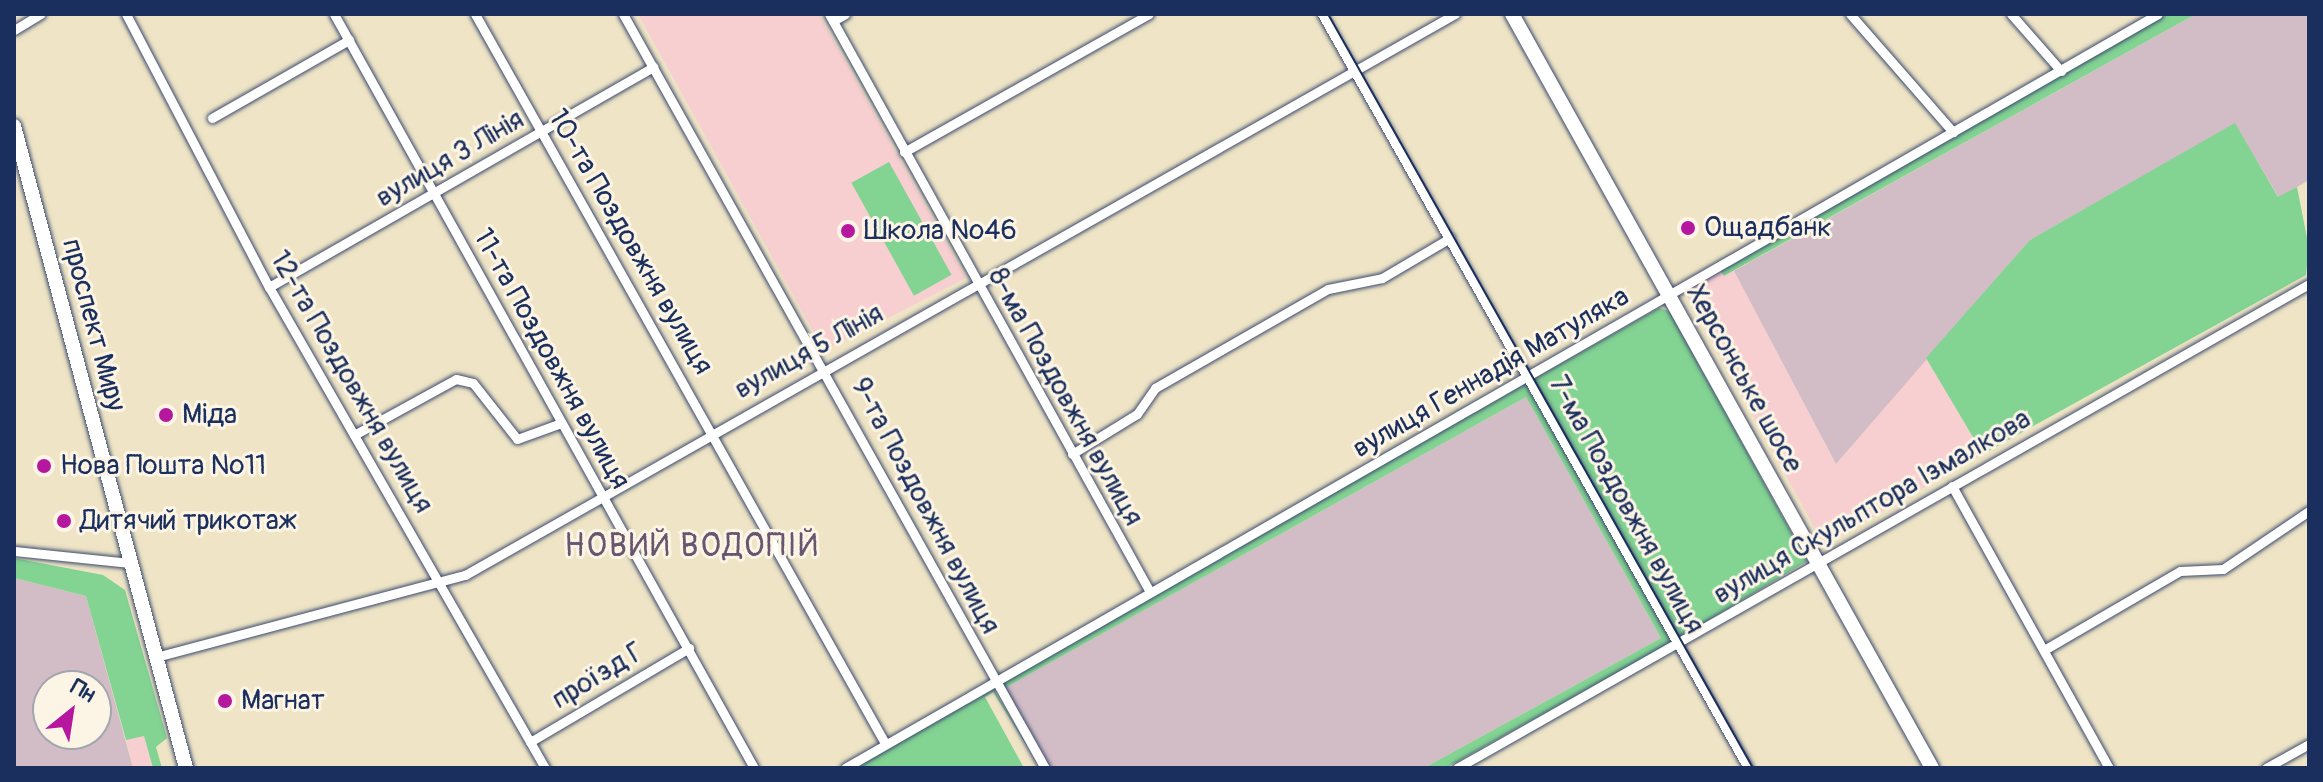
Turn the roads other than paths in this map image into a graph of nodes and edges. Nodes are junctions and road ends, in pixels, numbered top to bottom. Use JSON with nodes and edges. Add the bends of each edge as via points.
{"nodes":[{"id":1,"x":41,"y":14,"type":"edge"},
{"id":2,"x":126,"y":14,"type":"edge"},
{"id":3,"x":334,"y":14,"type":"edge"},
{"id":4,"x":475,"y":14,"type":"edge"},
{"id":5,"x":623,"y":14,"type":"edge"},
{"id":6,"x":845,"y":14,"type":"edge"},
{"id":7,"x":1149,"y":14,"type":"edge"},
{"id":8,"x":1322,"y":14,"type":"edge"},
{"id":9,"x":1455,"y":14,"type":"edge"},
{"id":10,"x":1512,"y":14,"type":"edge"},
{"id":11,"x":1850,"y":14,"type":"edge"},
{"id":12,"x":2011,"y":14,"type":"edge"},
{"id":13,"x":2158,"y":14,"type":"edge"},
{"id":14,"x":831,"y":18,"type":"edge"},
{"id":15,"x":14,"y":30,"type":"edge"},
{"id":16,"x":349,"y":40,"type":"junction"},
{"id":17,"x":653,"y":67,"type":"junction"},
{"id":18,"x":1354,"y":70,"type":"junction"},
{"id":19,"x":2061,"y":71,"type":"junction"},
{"id":20,"x":212,"y":118,"type":"dead end"},
{"id":21,"x":14,"y":126,"type":"edge"},
{"id":22,"x":541,"y":131,"type":"junction"},
{"id":23,"x":1953,"y":132,"type":"junction"},
{"id":24,"x":904,"y":152,"type":"junction"},
{"id":25,"x":434,"y":195,"type":"junction"},
{"id":26,"x":1450,"y":238,"type":"junction"},
{"id":27,"x":978,"y":284,"type":"junction"},
{"id":28,"x":2309,"y":284,"type":"edge"},
{"id":29,"x":269,"y":287,"type":"junction"},
{"id":30,"x":1667,"y":296,"type":"junction"},
{"id":31,"x":825,"y":368,"type":"junction"},
{"id":32,"x":1530,"y":377,"type":"junction"},
{"id":33,"x":561,"y":423,"type":"junction"},
{"id":34,"x":713,"y":432,"type":"junction"},
{"id":35,"x":354,"y":435,"type":"junction"},
{"id":36,"x":1072,"y":454,"type":"junction"},
{"id":37,"x":1952,"y":486,"type":"junction"},
{"id":38,"x":603,"y":495,"type":"junction"},
{"id":39,"x":2309,"y":511,"type":"edge"},
{"id":40,"x":14,"y":551,"type":"edge"},
{"id":41,"x":130,"y":563,"type":"junction"},
{"id":42,"x":1818,"y":565,"type":"junction"},
{"id":43,"x":441,"y":583,"type":"junction"},
{"id":44,"x":1149,"y":590,"type":"junction"},
{"id":45,"x":1677,"y":644,"type":"junction"},
{"id":46,"x":689,"y":648,"type":"junction"},
{"id":47,"x":2044,"y":650,"type":"junction"},
{"id":48,"x":156,"y":657,"type":"junction"},
{"id":49,"x":994,"y":679,"type":"junction"},
{"id":50,"x":530,"y":742,"type":"junction"},
{"id":51,"x":885,"y":743,"type":"junction"},
{"id":52,"x":2309,"y":744,"type":"edge"},
{"id":53,"x":186,"y":768,"type":"edge"},
{"id":54,"x":545,"y":768,"type":"edge"},
{"id":55,"x":754,"y":768,"type":"edge"},
{"id":56,"x":845,"y":768,"type":"edge"},
{"id":57,"x":1045,"y":768,"type":"edge"},
{"id":58,"x":1457,"y":768,"type":"edge"},
{"id":59,"x":1748,"y":768,"type":"edge"},
{"id":60,"x":1932,"y":768,"type":"edge"},
{"id":61,"x":2109,"y":768,"type":"edge"},
{"id":62,"x":2266,"y":768,"type":"edge"}],
"edges":[{"from":1,"to":15,"type":"street"},
{"from":2,"to":29,"type":"street","name":"12-та Поздовжня вулиця"},
{"from":3,"to":16,"type":"street","name":"11-та Поздовжня вулиця"},
{"from":4,"to":22,"type":"street","name":"10-та Поздовжня вулиця"},
{"from":5,"to":17,"type":"street","name":"9-та Поздовжня вулиця"},
{"from":6,"to":14,"type":"street"},
{"from":7,"to":24,"type":"street"},
{"from":8,"to":18,"type":"street","name":"7-ма Поздовжня вулиця"},
{"from":9,"to":18,"type":"street","name":"вулиця 5 Лінія"},
{"from":10,"to":30,"type":"main road","name":"Херсонське шосе"},
{"from":11,"to":23,"type":"street"},
{"from":12,"to":19,"type":"street"},
{"from":13,"to":19,"type":"street","name":"вулиця Геннадія Матуляка"},
{"from":14,"to":24,"type":"street","name":"8-ма Поздовжня вулиця"},
{"from":16,"to":20,"type":"street"},
{"from":16,"to":25,"type":"street","name":"11-та Поздовжня вулиця"},
{"from":17,"to":22,"type":"street","name":"вулиця 3 Лінія"},
{"from":17,"to":31,"type":"street","name":"9-та Поздовжня вулиця"},
{"from":18,"to":26,"type":"street","name":"7-ма Поздовжня вулиця"},
{"from":18,"to":27,"type":"street","name":"вулиця 5 Лінія"},
{"from":19,"to":23,"type":"street","name":"вулиця Геннадія Матуляка"},
{"from":21,"to":41,"type":"main road","name":"проспект Миру"},
{"from":22,"to":25,"type":"street","name":"вулиця 3 Лінія"},
{"from":22,"to":34,"type":"street","name":"10-та Поздовжня вулиця"},
{"from":23,"to":30,"type":"street","name":"вулиця Геннадія Матуляка"},
{"from":24,"to":27,"type":"street","name":"8-ма Поздовжня вулиця"},
{"from":25,"to":29,"type":"street","name":"вулиця 3 Лінія"},
{"from":25,"to":33,"type":"street","name":"11-та Поздовжня вулиця"},
{"from":26,"to":32,"type":"street","name":"7-ма Поздовжня вулиця"},
{"from":26,"to":36,"type":"street","via":[[1382,278],[1328,289],[1155,388],[1137,414]]},
{"from":27,"to":31,"type":"street","name":"вулиця 5 Лінія"},
{"from":27,"to":36,"type":"street","name":"8-ма Поздовжня вулиця"},
{"from":28,"to":37,"type":"street","name":"вулиця Скульптора Ізмалкова"},
{"from":29,"to":35,"type":"street","name":"12-та Поздовжня вулиця"},
{"from":30,"to":32,"type":"street","name":"вулиця Геннадія Матуляка"},
{"from":30,"to":42,"type":"main road","name":"Херсонське шосе"},
{"from":31,"to":34,"type":"street","name":"вулиця 5 Лінія"},
{"from":31,"to":49,"type":"street","name":"9-та Поздовжня вулиця"},
{"from":32,"to":44,"type":"street","name":"вулиця Геннадія Матуляка"},
{"from":32,"to":45,"type":"street","name":"7-ма Поздовжня вулиця"},
{"from":33,"to":35,"type":"street","via":[[517,439],[473,383],[456,379]]},
{"from":33,"to":38,"type":"street","name":"11-та Поздовжня вулиця"},
{"from":34,"to":38,"type":"street","name":"вулиця 5 Лінія"},
{"from":34,"to":51,"type":"street","name":"10-та Поздовжня вулиця"},
{"from":35,"to":43,"type":"street","name":"12-та Поздовжня вулиця"},
{"from":36,"to":44,"type":"street","name":"8-ма Поздовжня вулиця"},
{"from":37,"to":42,"type":"street","name":"вулиця Скульптора Ізмалкова"},
{"from":37,"to":47,"type":"street"},
{"from":38,"to":43,"type":"street","name":"вулиця 5 Лінія"},
{"from":38,"to":46,"type":"street","name":"11-та Поздовжня вулиця"},
{"from":39,"to":47,"type":"street","via":[[2223,569],[2180,571]]},
{"from":40,"to":41,"type":"street"},
{"from":41,"to":48,"type":"main road","name":"проспект Миру"},
{"from":42,"to":45,"type":"street","name":"вулиця Скульптора Ізмалкова"},
{"from":42,"to":60,"type":"main road","name":"Херсонське шосе"},
{"from":43,"to":48,"type":"street","name":"вулиця 5 Лінія"},
{"from":43,"to":50,"type":"street","name":"12-та Поздовжня вулиця"},
{"from":44,"to":49,"type":"street","name":"вулиця Геннадія Матуляка"},
{"from":45,"to":58,"type":"street","name":"вулиця Скульптора Ізмалкова"},
{"from":45,"to":59,"type":"street","name":"7-ма Поздовжня вулиця"},
{"from":46,"to":50,"type":"street","name":"проїзд Г"},
{"from":46,"to":55,"type":"street","name":"11-та Поздовжня вулиця"},
{"from":47,"to":61,"type":"street"},
{"from":48,"to":53,"type":"main road","name":"проспект Миру"},
{"from":49,"to":51,"type":"street","name":"вулиця Геннадія Матуляка"},
{"from":49,"to":57,"type":"street","name":"9-та Поздовжня вулиця"},
{"from":50,"to":54,"type":"street","name":"12-та Поздовжня вулиця"},
{"from":51,"to":56,"type":"street","name":"вулиця Геннадія Матуляка"},
{"from":52,"to":62,"type":"street"}]}
